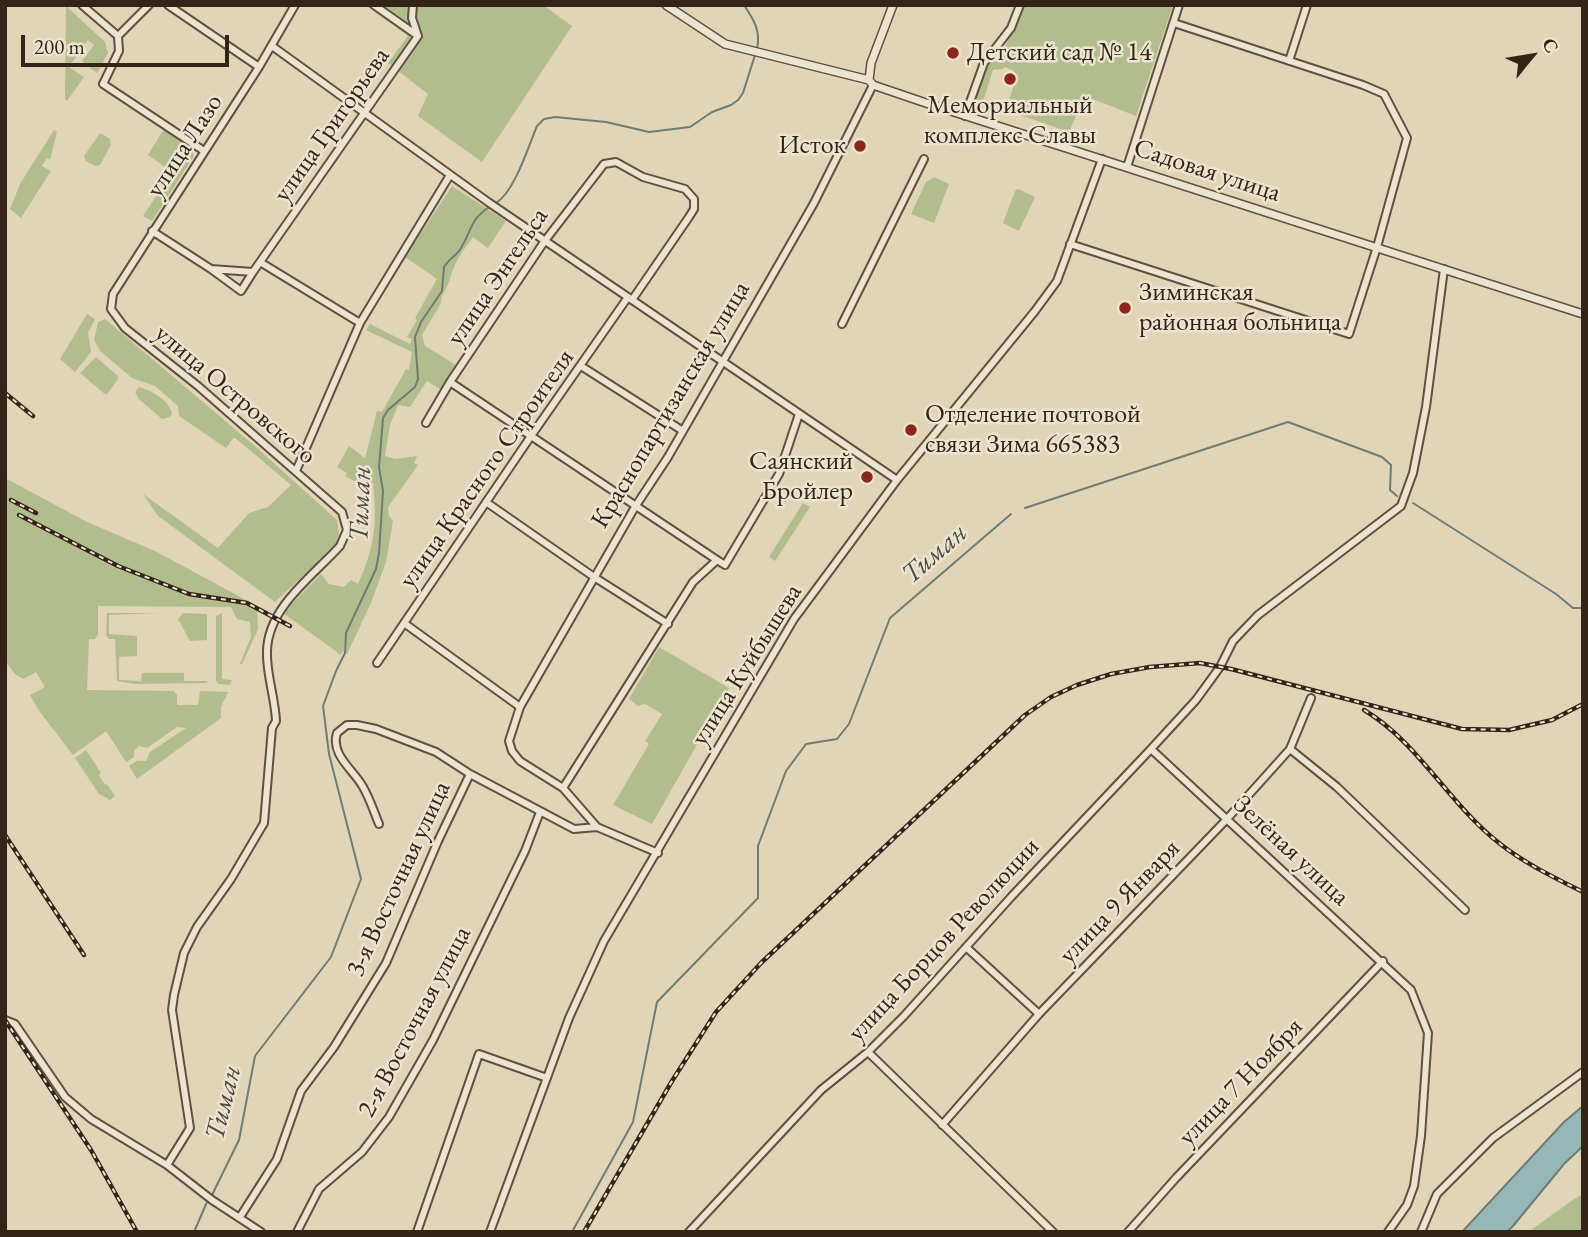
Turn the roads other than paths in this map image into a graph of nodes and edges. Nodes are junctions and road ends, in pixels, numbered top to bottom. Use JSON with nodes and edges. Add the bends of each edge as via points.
{"nodes":[{"id":1,"x":82,"y":5,"type":"edge"},
{"id":2,"x":149,"y":5,"type":"edge"},
{"id":3,"x":168,"y":5,"type":"edge"},
{"id":4,"x":295,"y":5,"type":"edge"},
{"id":5,"x":374,"y":5,"type":"edge"},
{"id":6,"x":413,"y":5,"type":"edge"},
{"id":7,"x":666,"y":5,"type":"edge"},
{"id":8,"x":893,"y":5,"type":"edge"},
{"id":9,"x":1020,"y":5,"type":"edge"},
{"id":10,"x":1180,"y":5,"type":"edge"},
{"id":11,"x":1307,"y":5,"type":"edge"},
{"id":12,"x":1174,"y":23,"type":"junction"},
{"id":13,"x":118,"y":36,"type":"junction"},
{"id":14,"x":418,"y":36,"type":"junction"},
{"id":15,"x":272,"y":46,"type":"junction"},
{"id":16,"x":1289,"y":61,"type":"junction"},
{"id":17,"x":259,"y":67,"type":"junction"},
{"id":18,"x":871,"y":83,"type":"junction"},
{"id":19,"x":364,"y":112,"type":"junction"},
{"id":20,"x":965,"y":116,"type":"junction"},
{"id":21,"x":204,"y":151,"type":"junction"},
{"id":22,"x":924,"y":159,"type":"dead end"},
{"id":23,"x":1102,"y":159,"type":"junction"},
{"id":24,"x":1127,"y":167,"type":"junction"},
{"id":25,"x":450,"y":175,"type":"junction"},
{"id":26,"x":685,"y":189,"type":"joint"},
{"id":27,"x":152,"y":232,"type":"junction"},
{"id":28,"x":544,"y":242,"type":"junction"},
{"id":29,"x":1070,"y":244,"type":"junction"},
{"id":30,"x":1377,"y":247,"type":"junction"},
{"id":31,"x":260,"y":261,"type":"junction"},
{"id":32,"x":211,"y":269,"type":"junction"},
{"id":33,"x":1444,"y":269,"type":"junction"},
{"id":34,"x":253,"y":272,"type":"junction"},
{"id":35,"x":630,"y":299,"type":"junction"},
{"id":36,"x":111,"y":309,"type":"joint"},
{"id":37,"x":1583,"y":314,"type":"edge"},
{"id":38,"x":360,"y":323,"type":"junction"},
{"id":39,"x":842,"y":324,"type":"dead end"},
{"id":40,"x":722,"y":362,"type":"junction"},
{"id":41,"x":581,"y":366,"type":"junction"},
{"id":42,"x":450,"y":382,"type":"junction"},
{"id":43,"x":799,"y":414,"type":"junction"},
{"id":44,"x":426,"y":423,"type":"dead end"},
{"id":45,"x":683,"y":430,"type":"junction"},
{"id":46,"x":531,"y":436,"type":"junction"},
{"id":47,"x":296,"y":471,"type":"junction"},
{"id":48,"x":897,"y":480,"type":"junction"},
{"id":49,"x":486,"y":502,"type":"junction"},
{"id":50,"x":635,"y":507,"type":"junction"},
{"id":51,"x":717,"y":560,"type":"junction"},
{"id":52,"x":594,"y":577,"type":"junction"},
{"id":53,"x":404,"y":623,"type":"junction"},
{"id":54,"x":668,"y":624,"type":"junction"},
{"id":55,"x":377,"y":663,"type":"dead end"},
{"id":56,"x":1311,"y":698,"type":"dead end"},
{"id":57,"x":520,"y":707,"type":"junction"},
{"id":58,"x":1151,"y":749,"type":"junction"},
{"id":59,"x":1290,"y":749,"type":"junction"},
{"id":60,"x":470,"y":774,"type":"junction"},
{"id":61,"x":563,"y":788,"type":"junction"},
{"id":62,"x":540,"y":812,"type":"junction"},
{"id":63,"x":1227,"y":818,"type":"junction"},
{"id":64,"x":379,"y":824,"type":"dead end"},
{"id":65,"x":597,"y":827,"type":"junction"},
{"id":66,"x":657,"y":853,"type":"junction"},
{"id":67,"x":1465,"y":910,"type":"dead end"},
{"id":68,"x":966,"y":947,"type":"junction"},
{"id":69,"x":1383,"y":961,"type":"junction"},
{"id":70,"x":1039,"y":1014,"type":"junction"},
{"id":71,"x":5,"y":1020,"type":"edge"},
{"id":72,"x":868,"y":1052,"type":"junction"},
{"id":73,"x":1583,"y":1072,"type":"edge"},
{"id":74,"x":547,"y":1077,"type":"junction"},
{"id":75,"x":942,"y":1125,"type":"junction"},
{"id":76,"x":166,"y":1165,"type":"junction"},
{"id":77,"x":240,"y":1217,"type":"junction"},
{"id":78,"x":261,"y":1232,"type":"edge"},
{"id":79,"x":297,"y":1232,"type":"edge"},
{"id":80,"x":417,"y":1232,"type":"edge"},
{"id":81,"x":490,"y":1232,"type":"edge"},
{"id":82,"x":689,"y":1232,"type":"edge"},
{"id":83,"x":1053,"y":1232,"type":"edge"},
{"id":84,"x":1128,"y":1232,"type":"edge"},
{"id":85,"x":1388,"y":1232,"type":"edge"},
{"id":86,"x":1421,"y":1232,"type":"edge"}],
"edges":[{"from":1,"to":13,"type":"street"},
{"from":2,"to":13,"type":"street"},
{"from":3,"to":17,"type":"street"},
{"from":4,"to":15,"type":"street","name":"улица Лазо"},
{"from":5,"to":14,"type":"street"},
{"from":6,"to":14,"type":"street","name":"улица Григорьева"},
{"from":7,"to":18,"type":"street","name":"Садовая улица","via":[[725,44]]},
{"from":8,"to":18,"type":"street","name":"Краснопартизанская улица","via":[[872,64]]},
{"from":9,"to":20,"type":"street","via":[[1011,28],[984,63]]},
{"from":10,"to":12,"type":"street"},
{"from":11,"to":16,"type":"street"},
{"from":12,"to":16,"type":"street"},
{"from":12,"to":24,"type":"street"},
{"from":13,"to":21,"type":"street","via":[[119,51],[103,84]]},
{"from":14,"to":19,"type":"street","name":"улица Григорьева"},
{"from":15,"to":17,"type":"street","name":"улица Лазо"},
{"from":15,"to":19,"type":"street"},
{"from":16,"to":30,"type":"street","via":[[1384,94],[1407,138]]},
{"from":17,"to":21,"type":"street","name":"улица Лазо"},
{"from":18,"to":20,"type":"street","name":"Садовая улица"},
{"from":18,"to":40,"type":"street","name":"Краснопартизанская улица","via":[[814,203]]},
{"from":19,"to":25,"type":"street"},
{"from":19,"to":31,"type":"street","name":"улица Григорьева"},
{"from":20,"to":23,"type":"street","name":"Садовая улица"},
{"from":21,"to":27,"type":"street","name":"улица Лазо"},
{"from":22,"to":39,"type":"street"},
{"from":23,"to":24,"type":"street","name":"Садовая улица"},
{"from":23,"to":29,"type":"street","name":"улица Куйбышева"},
{"from":24,"to":30,"type":"street","name":"Садовая улица"},
{"from":25,"to":28,"type":"street"},
{"from":25,"to":38,"type":"street"},
{"from":26,"to":28,"type":"street","name":"улица Энгельса","via":[[610,161],[598,170]]},
{"from":26,"to":35,"type":"street","name":"улица Красного Строителя","via":[[694,199],[694,209]]},
{"from":27,"to":32,"type":"street"},
{"from":27,"to":36,"type":"street","name":"улица Лазо","via":[[113,294]]},
{"from":28,"to":35,"type":"street"},
{"from":28,"to":42,"type":"street","name":"улица Энгельса"},
{"from":29,"to":30,"type":"street","via":[[1349,334]]},
{"from":29,"to":48,"type":"street","name":"улица Куйбышева","via":[[1057,281]]},
{"from":30,"to":33,"type":"street","name":"Садовая улица"},
{"from":31,"to":34,"type":"street","name":"улица Григорьева"},
{"from":31,"to":38,"type":"street"},
{"from":32,"to":34,"type":"street"},
{"from":32,"to":34,"type":"street","via":[[241,290]]},
{"from":33,"to":37,"type":"street","name":"Садовая улица"},
{"from":33,"to":58,"type":"street","name":"улица Борцов Революции","via":[[1426,407],[1413,473],[1401,506],[1258,615],[1233,641],[1196,700]]},
{"from":35,"to":40,"type":"street"},
{"from":35,"to":41,"type":"street","name":"улица Красного Строителя"},
{"from":36,"to":47,"type":"street","name":"улица Островского","via":[[125,328]]},
{"from":38,"to":47,"type":"street"},
{"from":40,"to":43,"type":"street"},
{"from":40,"to":45,"type":"street","name":"Краснопартизанская улица"},
{"from":41,"to":45,"type":"street"},
{"from":41,"to":46,"type":"street","name":"улица Красного Строителя"},
{"from":42,"to":44,"type":"street","name":"улица Энгельса"},
{"from":42,"to":46,"type":"street"},
{"from":43,"to":48,"type":"street"},
{"from":43,"to":51,"type":"street","via":[[779,474],[725,565]]},
{"from":45,"to":50,"type":"street","name":"Краснопартизанская улица"},
{"from":46,"to":49,"type":"street","name":"улица Красного Строителя"},
{"from":46,"to":50,"type":"street"},
{"from":47,"to":76,"type":"street","name":"улица Островского","via":[[342,512],[347,530],[340,546],[279,612],[270,630],[267,651],[276,721],[264,823],[184,953],[172,1010],[190,1128]]},
{"from":48,"to":66,"type":"street","name":"улица Куйбышева","via":[[794,619]]},
{"from":49,"to":52,"type":"street"},
{"from":49,"to":53,"type":"street","name":"улица Красного Строителя"},
{"from":50,"to":51,"type":"street"},
{"from":50,"to":52,"type":"street","name":"Краснопартизанская улица"},
{"from":51,"to":54,"type":"street","via":[[693,582]]},
{"from":52,"to":54,"type":"street"},
{"from":52,"to":57,"type":"street","name":"Краснопартизанская улица"},
{"from":53,"to":55,"type":"street","name":"улица Красного Строителя"},
{"from":53,"to":57,"type":"street"},
{"from":54,"to":61,"type":"street"},
{"from":56,"to":59,"type":"street","name":"улица 9 Января"},
{"from":57,"to":61,"type":"street","name":"Краснопартизанская улица","via":[[510,747],[520,761]]},
{"from":58,"to":63,"type":"street","name":"Зелёная улица"},
{"from":58,"to":68,"type":"street","name":"улица Борцов Революции"},
{"from":59,"to":63,"type":"street","name":"улица 9 Января"},
{"from":59,"to":67,"type":"street","via":[[1337,787]]},
{"from":60,"to":62,"type":"street"},
{"from":60,"to":64,"type":"street","via":[[424,747],[357,724],[344,726],[337,733],[336,745],[364,788]]},
{"from":60,"to":77,"type":"street","name":"3-я Восточная улица","via":[[386,963],[301,1091],[277,1159]]},
{"from":61,"to":65,"type":"street"},
{"from":62,"to":65,"type":"street","via":[[574,829]]},
{"from":62,"to":79,"type":"street","name":"2-я Восточная улица","via":[[439,1028],[389,1117],[362,1152],[319,1189]]},
{"from":63,"to":69,"type":"street","name":"Зелёная улица"},
{"from":63,"to":70,"type":"street","name":"улица 9 Января"},
{"from":65,"to":66,"type":"street"},
{"from":66,"to":74,"type":"street","name":"улица Куйбышева","via":[[604,941]]},
{"from":68,"to":70,"type":"street"},
{"from":68,"to":72,"type":"street","name":"улица Борцов Революции"},
{"from":69,"to":84,"type":"street","name":"улица 7 Ноября"},
{"from":69,"to":85,"type":"street","name":"Зелёная улица","via":[[1405,981],[1428,1032],[1414,1186]]},
{"from":70,"to":75,"type":"street","name":"улица 9 Января"},
{"from":71,"to":76,"type":"street","via":[[15,1024],[65,1097],[91,1119]]},
{"from":72,"to":75,"type":"street"},
{"from":72,"to":82,"type":"street","name":"улица Борцов Революции","via":[[821,1090]]},
{"from":73,"to":86,"type":"street","via":[[1493,1138],[1437,1194]]},
{"from":74,"to":80,"type":"street","via":[[479,1054]]},
{"from":74,"to":81,"type":"street","name":"улица Куйбышева"},
{"from":75,"to":83,"type":"street"},
{"from":76,"to":77,"type":"street"},
{"from":77,"to":78,"type":"street"}]}
